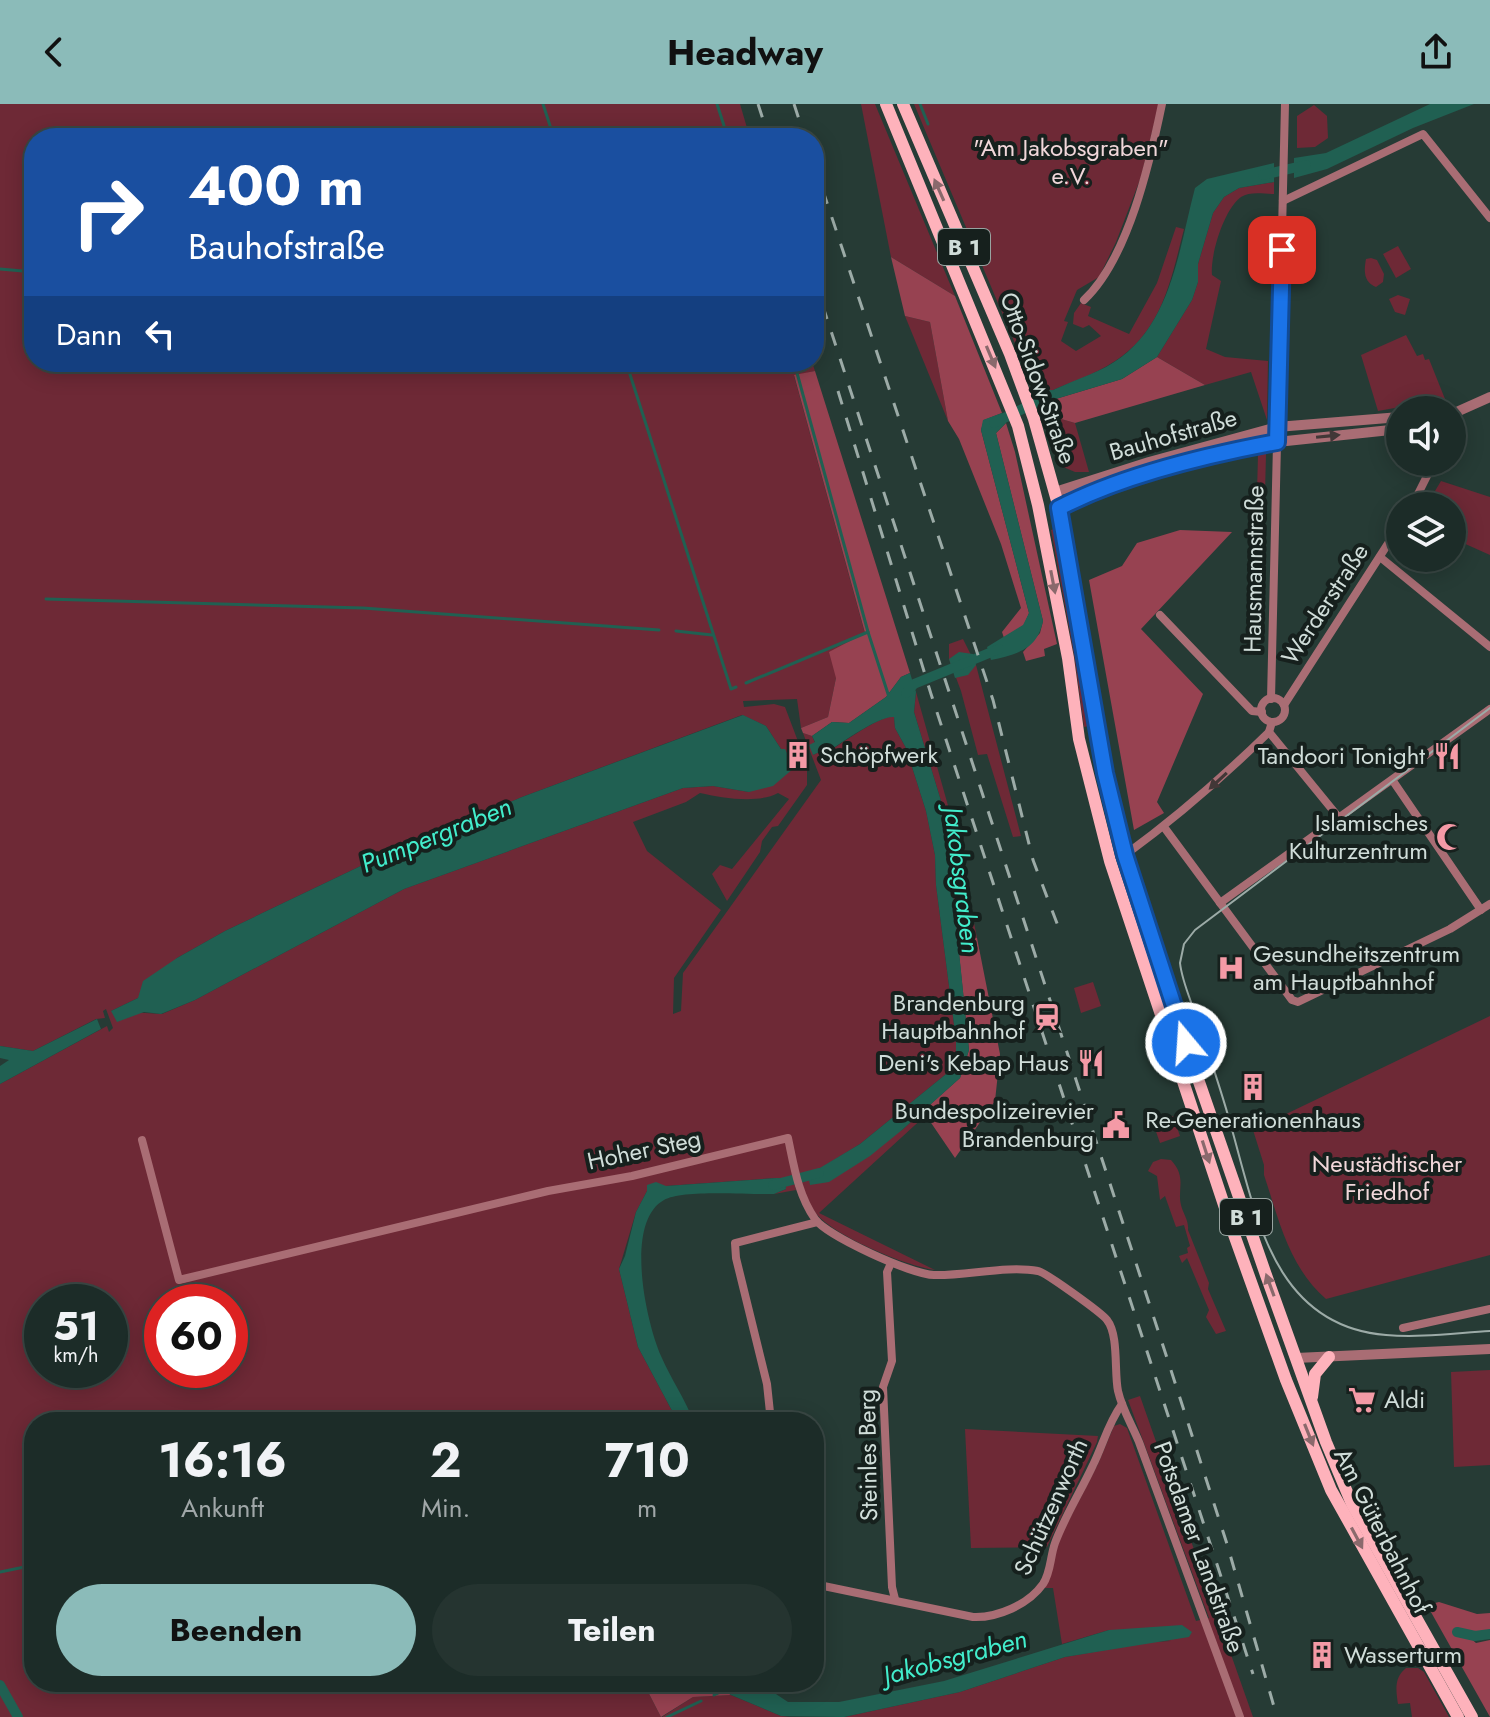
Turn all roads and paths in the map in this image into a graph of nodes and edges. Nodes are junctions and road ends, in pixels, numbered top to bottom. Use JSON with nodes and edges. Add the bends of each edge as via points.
{"nodes":[{"id":1,"x":886,"y":104,"type":"edge"},
{"id":2,"x":903,"y":104,"type":"edge"},
{"id":3,"x":1162,"y":104,"type":"edge"},
{"id":4,"x":1285,"y":104,"type":"edge"},
{"id":5,"x":1283,"y":201,"type":"junction"},
{"id":6,"x":1490,"y":218,"type":"edge"},
{"id":7,"x":1084,"y":300,"type":"dead end"},
{"id":8,"x":1490,"y":397,"type":"edge"},
{"id":9,"x":1466,"y":408,"type":"edge"},
{"id":10,"x":1386,"y":418,"type":"edge"},
{"id":11,"x":1277,"y":427,"type":"junction"},
{"id":12,"x":1386,"y":430,"type":"edge"},
{"id":13,"x":1277,"y":442,"type":"junction"},
{"id":14,"x":1055,"y":492,"type":"junction"},
{"id":15,"x":1038,"y":505,"type":"junction"},
{"id":16,"x":1059,"y":508,"type":"junction"},
{"id":17,"x":1386,"y":547,"type":"edge"},
{"id":18,"x":1380,"y":557,"type":"junction"},
{"id":19,"x":1160,"y":615,"type":"dead end"},
{"id":20,"x":1490,"y":647,"type":"edge"},
{"id":21,"x":1271,"y":699,"type":"junction"},
{"id":22,"x":1284,"y":705,"type":"junction"},
{"id":23,"x":1490,"y":709,"type":"edge"},
{"id":24,"x":1262,"y":712,"type":"junction"},
{"id":25,"x":1272,"y":722,"type":"junction"},
{"id":26,"x":1269,"y":732,"type":"junction"},
{"id":27,"x":1099,"y":736,"type":"junction"},
{"id":28,"x":1079,"y":739,"type":"junction"},
{"id":29,"x":1393,"y":781,"type":"junction"},
{"id":30,"x":1340,"y":819,"type":"junction"},
{"id":31,"x":1164,"y":827,"type":"junction"},
{"id":32,"x":1125,"y":855,"type":"junction"},
{"id":33,"x":1110,"y":861,"type":"junction"},
{"id":34,"x":1220,"y":903,"type":"junction"},
{"id":35,"x":1490,"y":904,"type":"edge"},
{"id":36,"x":1481,"y":910,"type":"junction"},
{"id":37,"x":142,"y":1140,"type":"dead end"},
{"id":38,"x":817,"y":1222,"type":"junction"},
{"id":39,"x":891,"y":1263,"type":"junction"},
{"id":40,"x":1490,"y":1309,"type":"edge"},
{"id":41,"x":1403,"y":1328,"type":"dead end"},
{"id":42,"x":1490,"y":1349,"type":"edge"},
{"id":43,"x":1329,"y":1357,"type":"junction"},
{"id":44,"x":1296,"y":1358,"type":"junction"},
{"id":45,"x":1279,"y":1359,"type":"junction"},
{"id":46,"x":1122,"y":1404,"type":"junction"},
{"id":47,"x":1314,"y":1408,"type":"junction"},
{"id":48,"x":770,"y":1412,"type":"edge"},
{"id":49,"x":824,"y":1586,"type":"edge"},
{"id":50,"x":895,"y":1599,"type":"junction"},
{"id":51,"x":1421,"y":1640,"type":"junction"},
{"id":52,"x":1240,"y":1717,"type":"edge"},
{"id":53,"x":1458,"y":1717,"type":"edge"},
{"id":54,"x":1472,"y":1717,"type":"edge"}],
"edges":[{"from":1,"to":15,"type":"main road","name":"Otto-Sidow-Straße","number":"B 1","one_way":true,"via":[[1008,398]]},
{"from":14,"to":2,"type":"main road","name":"Otto-Sidow-Straße","number":"B 1","one_way":true,"via":[[1024,391]]},
{"from":3,"to":7,"type":"street","via":[[1147,174],[1099,286]]},
{"from":4,"to":5,"type":"street","name":"Hausmannstraße"},
{"from":5,"to":6,"type":"street","via":[[1423,134]]},
{"from":5,"to":11,"type":"street","name":"Hausmannstraße"},
{"from":8,"to":9,"type":"street"},
{"from":10,"to":11,"type":"street","name":"Bauhofstraße"},
{"from":11,"to":13,"type":"street","name":"Hausmannstraße"},
{"from":11,"to":14,"type":"street","name":"Bauhofstraße"},
{"from":13,"to":12,"type":"street","name":"Bauhofstraße","one_way":true},
{"from":13,"to":16,"type":"street","name":"Bauhofstraße","via":[[1178,464]]},
{"from":13,"to":21,"type":"street","name":"Hausmannstraße"},
{"from":14,"to":15,"type":"main road"},
{"from":14,"to":16,"type":"main road","number":"B 1"},
{"from":15,"to":16,"type":"main road"},
{"from":15,"to":28,"type":"main road","number":"B 1","one_way":true},
{"from":16,"to":27,"type":"main road","number":"B 1"},
{"from":17,"to":18,"type":"street","name":"Werderstraße"},
{"from":18,"to":20,"type":"street"},
{"from":18,"to":22,"type":"street","name":"Werderstraße"},
{"from":19,"to":24,"type":"street","via":[[1252,711]]},
{"from":21,"to":22,"type":"street"},
{"from":21,"to":24,"type":"street"},
{"from":22,"to":25,"type":"street","name":"Werderstraße","via":[[1282,718]]},
{"from":23,"to":29,"type":"street"},
{"from":24,"to":25,"type":"street"},
{"from":25,"to":26,"type":"street","name":"Werderstraße"},
{"from":26,"to":30,"type":"street"},
{"from":26,"to":31,"type":"street","one_way":true},
{"from":27,"to":28,"type":"main road"},
{"from":27,"to":32,"type":"main road","number":"B 1"},
{"from":28,"to":33,"type":"main road","number":"B 1"},
{"from":29,"to":30,"type":"street"},
{"from":29,"to":36,"type":"street"},
{"from":30,"to":34,"type":"street"},
{"from":31,"to":32,"type":"street"},
{"from":31,"to":34,"type":"street"},
{"from":32,"to":33,"type":"main road"},
{"from":44,"to":32,"type":"main road","number":"B 1","one_way":true},
{"from":33,"to":45,"type":"main road","number":"B 1","one_way":true},
{"from":34,"to":36,"type":"street","via":[[1298,1002]]},
{"from":35,"to":36,"type":"street"},
{"from":37,"to":38,"type":"street","name":"Hoher Steg","via":[[179,1280],[788,1138],[800,1189]]},
{"from":38,"to":39,"type":"street"},
{"from":38,"to":48,"type":"street","via":[[735,1243]]},
{"from":39,"to":46,"type":"street","name":"Potsdamer Landstraße","via":[[933,1275],[1044,1273],[1106,1318]]},
{"from":39,"to":50,"type":"street","name":"Steinles Berg","via":[[887,1272],[892,1361],[883,1387]]},
{"from":40,"to":41,"type":"street"},
{"from":42,"to":43,"type":"street"},
{"from":43,"to":44,"type":"street"},
{"from":43,"to":47,"type":"main road","via":[[1313,1383]]},
{"from":44,"to":45,"type":"main road"},
{"from":44,"to":47,"type":"main road","name":"Am Güterbahnhof","number":"B 1"},
{"from":45,"to":51,"type":"main road","name":"Am Güterbahnhof","number":"B 1","one_way":true,"via":[[1331,1490]]},
{"from":46,"to":50,"type":"street","name":"Schützenworth","via":[[1055,1544],[1045,1580],[1032,1595],[986,1617]]},
{"from":46,"to":52,"type":"street","name":"Potsdamer Landstraße"},
{"from":47,"to":51,"type":"main road","name":"Am Güterbahnhof","number":"B 1","via":[[1352,1504]]},
{"from":49,"to":50,"type":"street","name":"Schützenworth"},
{"from":51,"to":53,"type":"main road","name":"Am Güterbahnhof"},
{"from":51,"to":54,"type":"main road","name":"Am Güterbahnhof","number":"B 1"}]}
